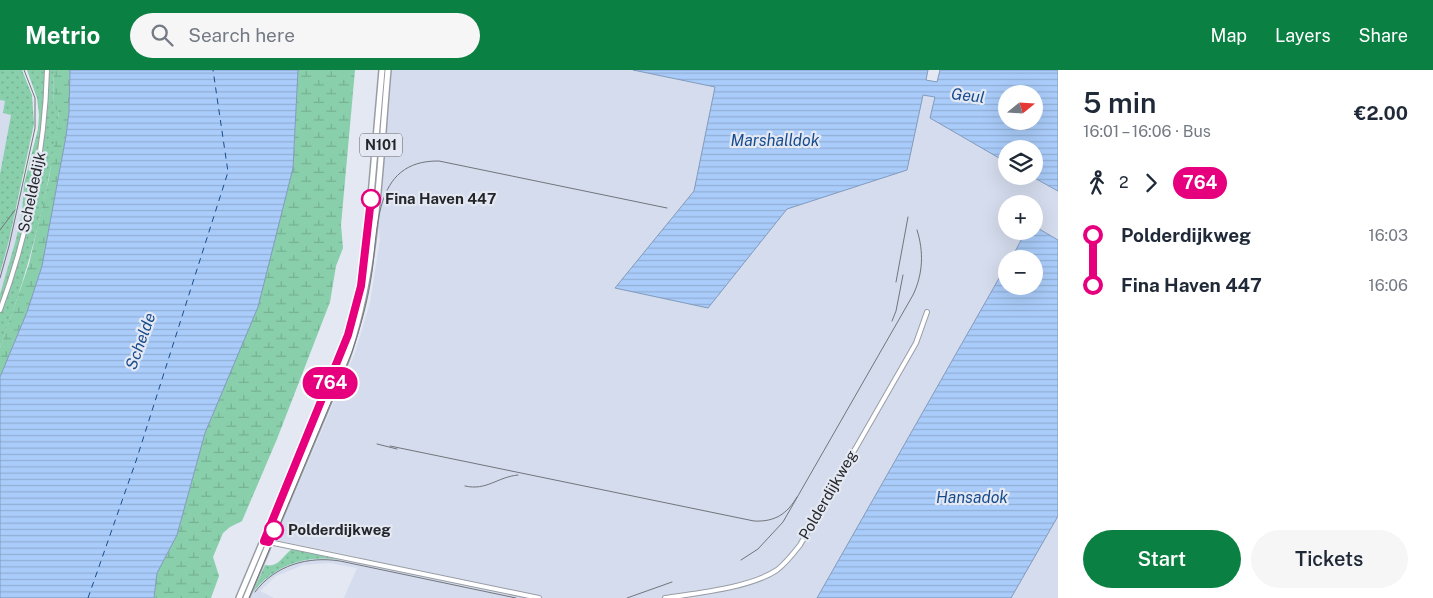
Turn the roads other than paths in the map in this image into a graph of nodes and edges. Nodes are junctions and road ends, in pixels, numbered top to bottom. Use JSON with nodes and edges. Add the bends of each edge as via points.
{"nodes":[{"id":1,"x":47,"y":70,"type":"edge"},
{"id":2,"x":382,"y":70,"type":"edge"},
{"id":3,"x":388,"y":70,"type":"edge"},
{"id":4,"x":380,"y":126,"type":"junction"},
{"id":5,"x":372,"y":219,"type":"junction"},
{"id":6,"x":0,"y":310,"type":"edge"},
{"id":7,"x":927,"y":312,"type":"dead end"},
{"id":8,"x":312,"y":441,"type":"junction"},
{"id":9,"x":304,"y":442,"type":"junction"},
{"id":10,"x":282,"y":494,"type":"junction"},
{"id":11,"x":288,"y":496,"type":"junction"},
{"id":12,"x":267,"y":541,"type":"junction"},
{"id":13,"x":239,"y":598,"type":"edge"},
{"id":14,"x":246,"y":598,"type":"edge"},
{"id":15,"x":539,"y":598,"type":"edge"},
{"id":16,"x":665,"y":598,"type":"edge"},
{"id":17,"x":671,"y":598,"type":"edge"}],
"edges":[{"from":1,"to":6,"type":"street","name":"Scheldedijk","via":[[45,123],[36,176],[15,264]]},
{"from":2,"to":4,"type":"main road","number":"N101"},
{"from":3,"to":4,"type":"main road","number":"N101"},
{"from":4,"to":5,"type":"main road","number":"N101"},
{"from":5,"to":8,"type":"main road","number":"N101","via":[[367,287],[354,336]]},
{"from":5,"to":9,"type":"main road","number":"N101","via":[[355,315]]},
{"from":7,"to":17,"type":"street","name":"Polderdijkweg","via":[[916,343],[789,559],[775,571],[756,580]]},
{"from":8,"to":9,"type":"main road"},
{"from":8,"to":11,"type":"main road","number":"N101"},
{"from":9,"to":10,"type":"main road","number":"N101"},
{"from":10,"to":11,"type":"main road"},
{"from":10,"to":12,"type":"main road","number":"N101"},
{"from":11,"to":12,"type":"main road","number":"N101"},
{"from":12,"to":13,"type":"main road","number":"N101"},
{"from":12,"to":14,"type":"main road","number":"N101"},
{"from":12,"to":15,"type":"street"},
{"from":16,"to":17,"type":"street","name":"Polderdijkweg"}]}
